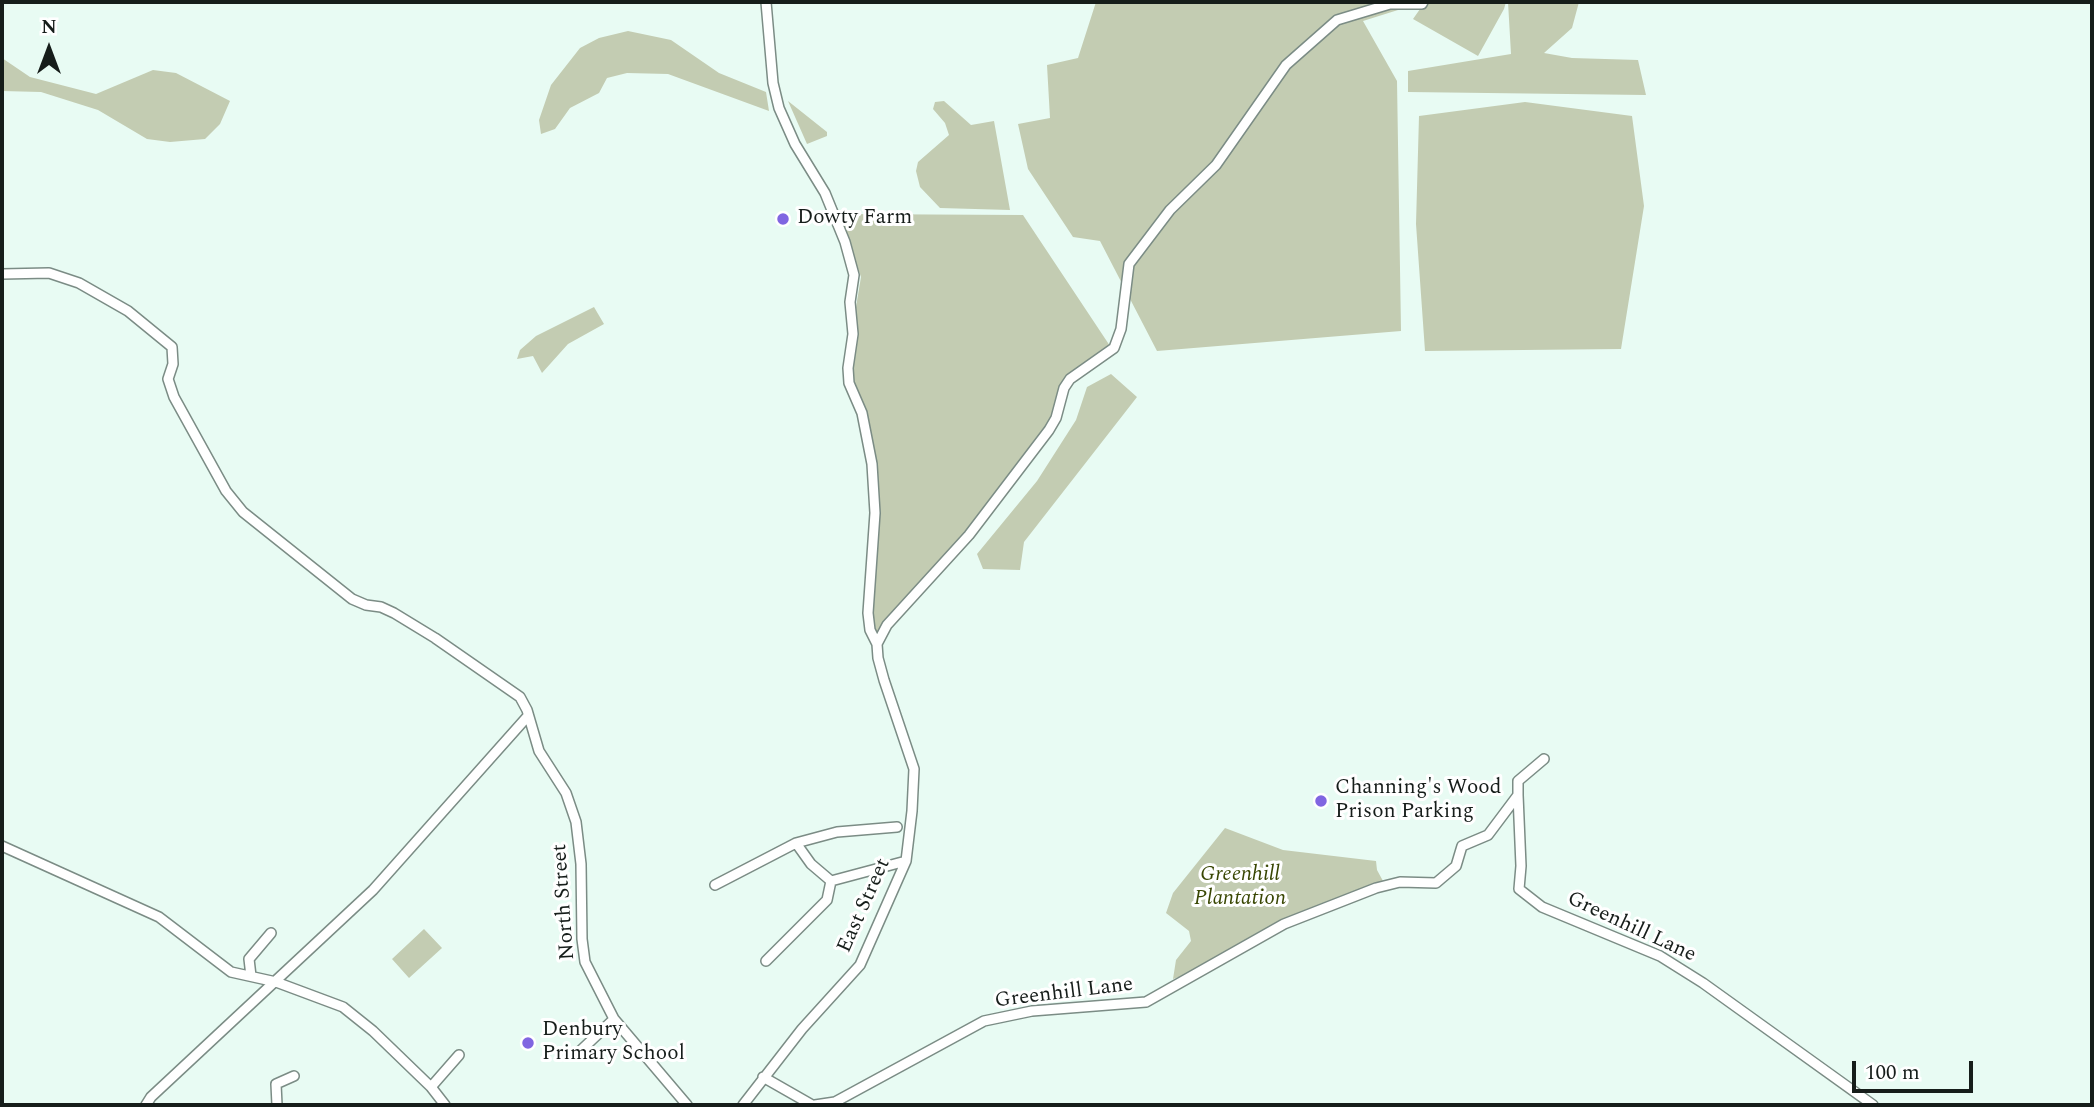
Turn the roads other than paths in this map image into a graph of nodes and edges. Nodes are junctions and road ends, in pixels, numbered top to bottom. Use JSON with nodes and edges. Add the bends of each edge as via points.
{"nodes":[{"id":1,"x":766,"y":2,"type":"edge"},
{"id":2,"x":1423,"y":2,"type":"edge"},
{"id":3,"x":2,"y":274,"type":"edge"},
{"id":4,"x":877,"y":644,"type":"junction"},
{"id":5,"x":527,"y":717,"type":"junction"},
{"id":6,"x":1544,"y":759,"type":"dead end"},
{"id":7,"x":1518,"y":795,"type":"junction"},
{"id":8,"x":897,"y":827,"type":"dead end"},
{"id":9,"x":796,"y":843,"type":"junction"},
{"id":10,"x":2,"y":846,"type":"edge"},
{"id":11,"x":906,"y":861,"type":"junction"},
{"id":12,"x":831,"y":881,"type":"junction"},
{"id":13,"x":715,"y":885,"type":"dead end"},
{"id":14,"x":271,"y":933,"type":"dead end"},
{"id":15,"x":766,"y":961,"type":"dead end"},
{"id":16,"x":251,"y":976,"type":"junction"},
{"id":17,"x":276,"y":982,"type":"junction"},
{"id":18,"x":614,"y":1018,"type":"junction"},
{"id":19,"x":579,"y":1052,"type":"dead end"},
{"id":20,"x":459,"y":1055,"type":"dead end"},
{"id":21,"x":294,"y":1076,"type":"dead end"},
{"id":22,"x":763,"y":1077,"type":"junction"},
{"id":23,"x":430,"y":1087,"type":"junction"},
{"id":24,"x":146,"y":1105,"type":"edge"},
{"id":25,"x":277,"y":1105,"type":"edge"},
{"id":26,"x":444,"y":1105,"type":"edge"},
{"id":27,"x":687,"y":1105,"type":"edge"},
{"id":28,"x":743,"y":1105,"type":"edge"},
{"id":29,"x":814,"y":1105,"type":"edge"},
{"id":30,"x":1872,"y":1105,"type":"edge"}],
"edges":[{"from":1,"to":4,"type":"street","name":"East Street","via":[[779,108],[825,193],[854,275],[848,368],[872,464],[875,513],[868,613]]},
{"from":2,"to":4,"type":"street","via":[[1390,4],[1337,20],[1286,65],[1216,165],[1170,210],[1129,264],[1121,329],[1114,348],[1070,379],[1049,430],[969,535],[887,625]]},
{"from":3,"to":5,"type":"street","name":"North Street","via":[[48,273],[79,283],[128,310],[172,346],[168,379],[174,397],[226,491],[243,512],[352,599],[394,613],[512,690],[524,704]]},
{"from":4,"to":11,"type":"street","name":"East Street","via":[[884,680],[914,769]]},
{"from":5,"to":17,"type":"street","via":[[373,890]]},
{"from":5,"to":18,"type":"street","name":"North Street","via":[[539,751],[566,793],[576,822],[585,962]]},
{"from":6,"to":7,"type":"street","name":"Greenhill Lane","via":[[1518,781]]},
{"from":7,"to":29,"type":"street","name":"Greenhill Lane","via":[[1488,835],[1462,846],[1456,866],[1436,883],[1400,882],[1376,888],[1295,920],[1146,1002],[1032,1011],[984,1021],[835,1102]]},
{"from":7,"to":30,"type":"street","name":"Greenhill Lane","via":[[1519,890],[1542,906],[1660,956],[1693,976]]},
{"from":8,"to":9,"type":"street","via":[[837,832]]},
{"from":9,"to":12,"type":"street"},
{"from":9,"to":13,"type":"street"},
{"from":10,"to":16,"type":"street","via":[[159,916],[231,972]]},
{"from":11,"to":12,"type":"street"},
{"from":11,"to":22,"type":"street","name":"East Street","via":[[860,965]]},
{"from":12,"to":15,"type":"street","via":[[827,900]]},
{"from":14,"to":16,"type":"street","via":[[249,959]]},
{"from":16,"to":17,"type":"street"},
{"from":17,"to":23,"type":"street","via":[[343,1007]]},
{"from":17,"to":24,"type":"street"},
{"from":18,"to":19,"type":"street"},
{"from":18,"to":27,"type":"street","name":"North Street"},
{"from":20,"to":23,"type":"street"},
{"from":21,"to":25,"type":"street","via":[[276,1084]]},
{"from":22,"to":28,"type":"street","name":"East Street"},
{"from":22,"to":29,"type":"street","name":"Greenhill Lane"},
{"from":23,"to":26,"type":"street"}]}
